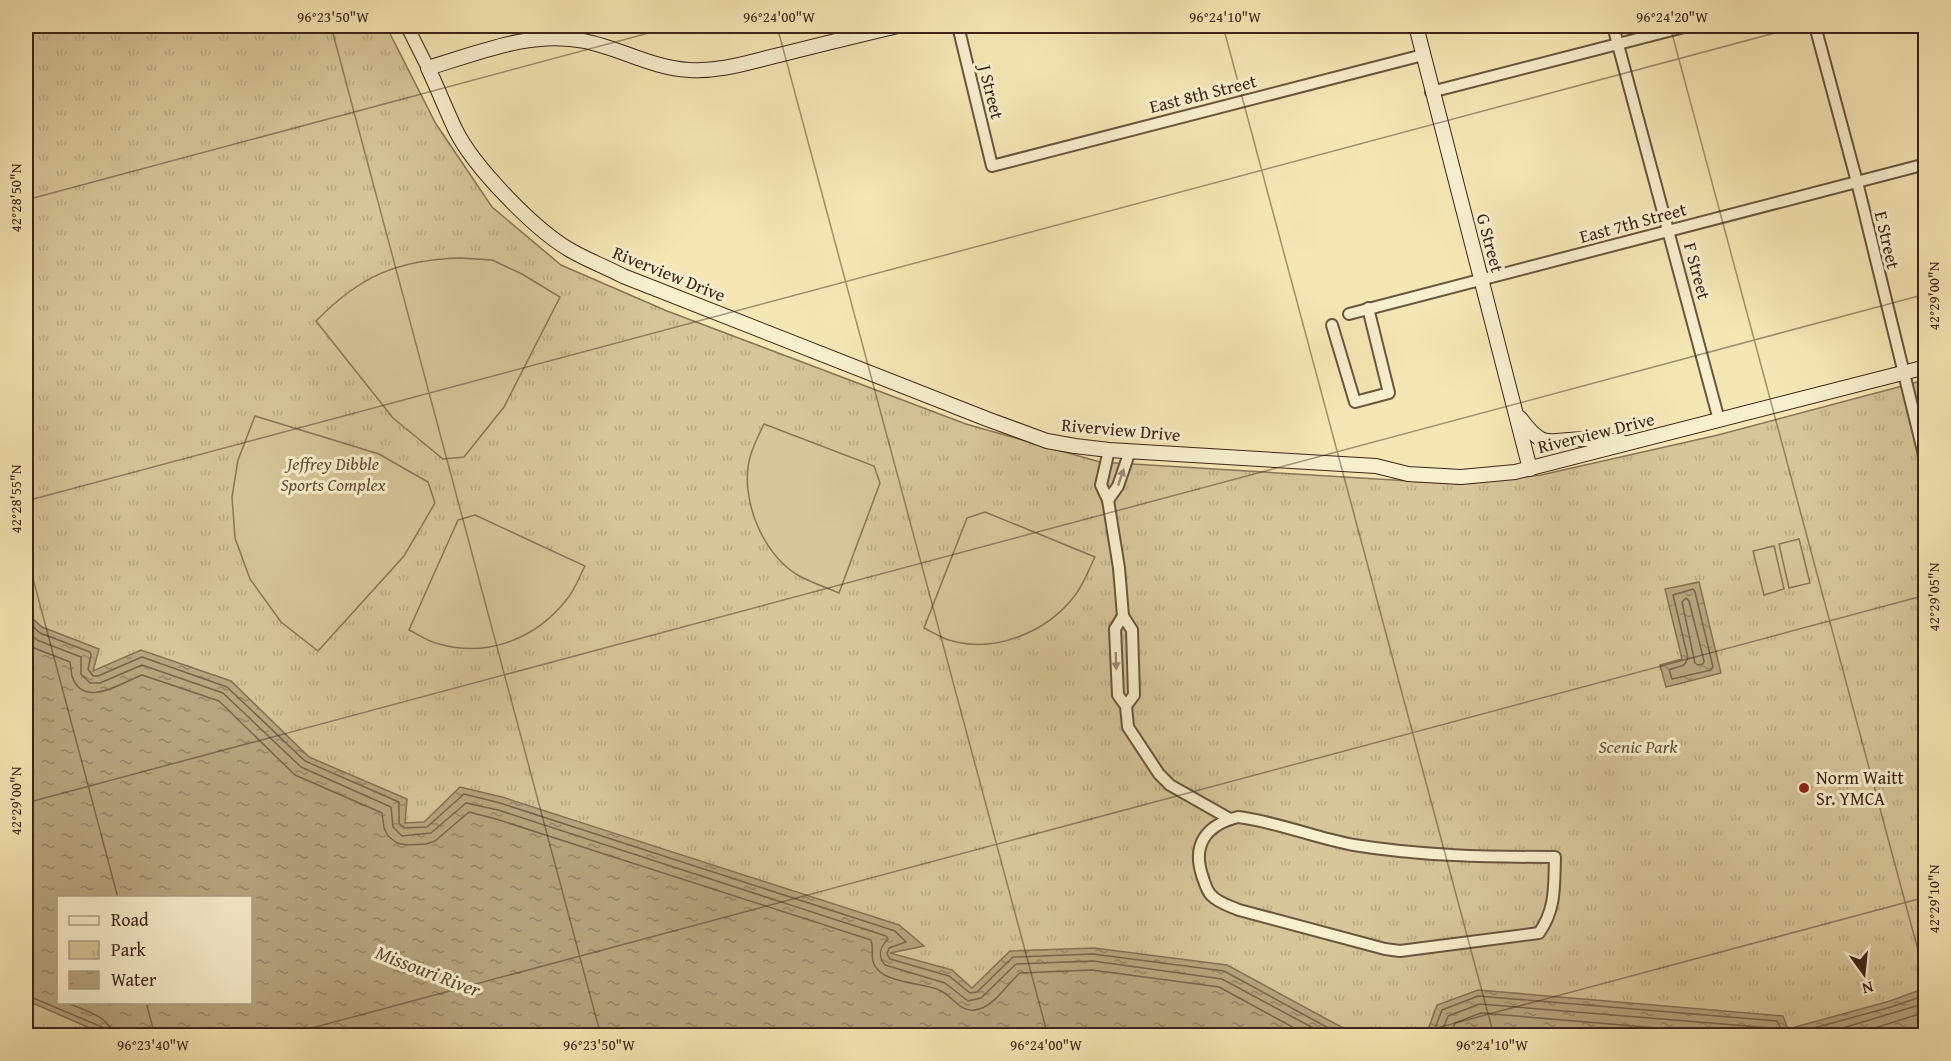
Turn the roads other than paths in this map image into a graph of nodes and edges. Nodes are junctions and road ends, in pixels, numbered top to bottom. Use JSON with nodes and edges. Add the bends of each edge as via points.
{"nodes":[{"id":1,"x":408,"y":26,"type":"edge"},
{"id":2,"x":898,"y":26,"type":"edge"},
{"id":3,"x":958,"y":26,"type":"edge"},
{"id":4,"x":1416,"y":26,"type":"edge"},
{"id":5,"x":1613,"y":26,"type":"edge"},
{"id":6,"x":1688,"y":26,"type":"edge"},
{"id":7,"x":1815,"y":26,"type":"edge"},
{"id":8,"x":1617,"y":44,"type":"junction"},
{"id":9,"x":1422,"y":55,"type":"junction"},
{"id":10,"x":428,"y":68,"type":"junction"},
{"id":11,"x":1431,"y":92,"type":"junction"},
{"id":12,"x":1926,"y":164,"type":"edge"},
{"id":13,"x":993,"y":165,"type":"joint"},
{"id":14,"x":1857,"y":182,"type":"junction"},
{"id":15,"x":1669,"y":230,"type":"junction"},
{"id":16,"x":1481,"y":280,"type":"junction"},
{"id":17,"x":1368,"y":308,"type":"junction"},
{"id":18,"x":1349,"y":314,"type":"dead end"},
{"id":19,"x":1332,"y":325,"type":"dead end"},
{"id":20,"x":1926,"y":367,"type":"edge"},
{"id":21,"x":1902,"y":373,"type":"junction"},
{"id":22,"x":1516,"y":412,"type":"junction"},
{"id":23,"x":1719,"y":420,"type":"junction"},
{"id":24,"x":1630,"y":443,"type":"junction"},
{"id":25,"x":1109,"y":450,"type":"junction"},
{"id":26,"x":1130,"y":451,"type":"junction"},
{"id":27,"x":1926,"y":463,"type":"edge"},
{"id":28,"x":1530,"y":469,"type":"junction"},
{"id":29,"x":1108,"y":500,"type":"junction"},
{"id":30,"x":1123,"y":616,"type":"junction"},
{"id":31,"x":1126,"y":706,"type":"junction"},
{"id":32,"x":1230,"y":819,"type":"junction"}],
"edges":[{"from":1,"to":10,"type":"street"},
{"from":2,"to":10,"type":"main road","via":[[720,70],[666,67],[586,41],[556,38],[499,46]]},
{"from":3,"to":13,"type":"street","name":"J Street"},
{"from":4,"to":9,"type":"main road","name":"G Street"},
{"from":5,"to":8,"type":"street","name":"F Street"},
{"from":6,"to":8,"type":"street"},
{"from":7,"to":14,"type":"street","name":"E Street"},
{"from":8,"to":11,"type":"street"},
{"from":8,"to":15,"type":"street","name":"F Street"},
{"from":9,"to":11,"type":"main road","name":"G Street"},
{"from":9,"to":13,"type":"street","name":"East 8th Street"},
{"from":10,"to":25,"type":"main road","name":"Riverview Drive","via":[[470,152],[505,195],[546,234],[570,250],[623,276],[987,419],[1047,441]]},
{"from":11,"to":16,"type":"main road","name":"G Street"},
{"from":12,"to":14,"type":"street","name":"East 7th Street"},
{"from":14,"to":15,"type":"street","name":"East 7th Street"},
{"from":14,"to":21,"type":"street","name":"E Street"},
{"from":15,"to":16,"type":"street","name":"East 7th Street"},
{"from":15,"to":23,"type":"street","name":"F Street"},
{"from":16,"to":17,"type":"street","name":"East 7th Street"},
{"from":16,"to":22,"type":"main road","name":"G Street"},
{"from":17,"to":18,"type":"street","name":"East 7th Street"},
{"from":17,"to":19,"type":"street","via":[[1389,393],[1355,402]]},
{"from":20,"to":21,"type":"main road","name":"Riverview Drive"},
{"from":21,"to":23,"type":"main road","name":"Riverview Drive"},
{"from":21,"to":27,"type":"street","name":"E Street"},
{"from":22,"to":24,"type":"main road","via":[[1532,434],[1549,441]]},
{"from":22,"to":28,"type":"main road","name":"G Street"},
{"from":23,"to":24,"type":"main road","name":"Riverview Drive"},
{"from":24,"to":28,"type":"main road","name":"Riverview Drive"},
{"from":25,"to":26,"type":"main road","name":"Riverview Drive"},
{"from":25,"to":29,"type":"street","via":[[1101,485]]},
{"from":26,"to":28,"type":"main road","name":"Riverview Drive","via":[[1376,466],[1408,474],[1461,477]]},
{"from":29,"to":26,"type":"street","one_way":true,"via":[[1118,486]]},
{"from":29,"to":30,"type":"street"},
{"from":30,"to":31,"type":"street","one_way":true,"via":[[1115,629],[1118,695]]},
{"from":30,"to":31,"type":"street","via":[[1132,630],[1134,695]]},
{"from":31,"to":32,"type":"street","via":[[1128,727],[1159,774],[1170,785]]},
{"from":32,"to":32,"type":"street","via":[[1213,828],[1199,848],[1198,859],[1209,894],[1239,910],[1385,950],[1539,933],[1553,906],[1555,857],[1460,857],[1398,851],[1330,840],[1252,818]]}]}
